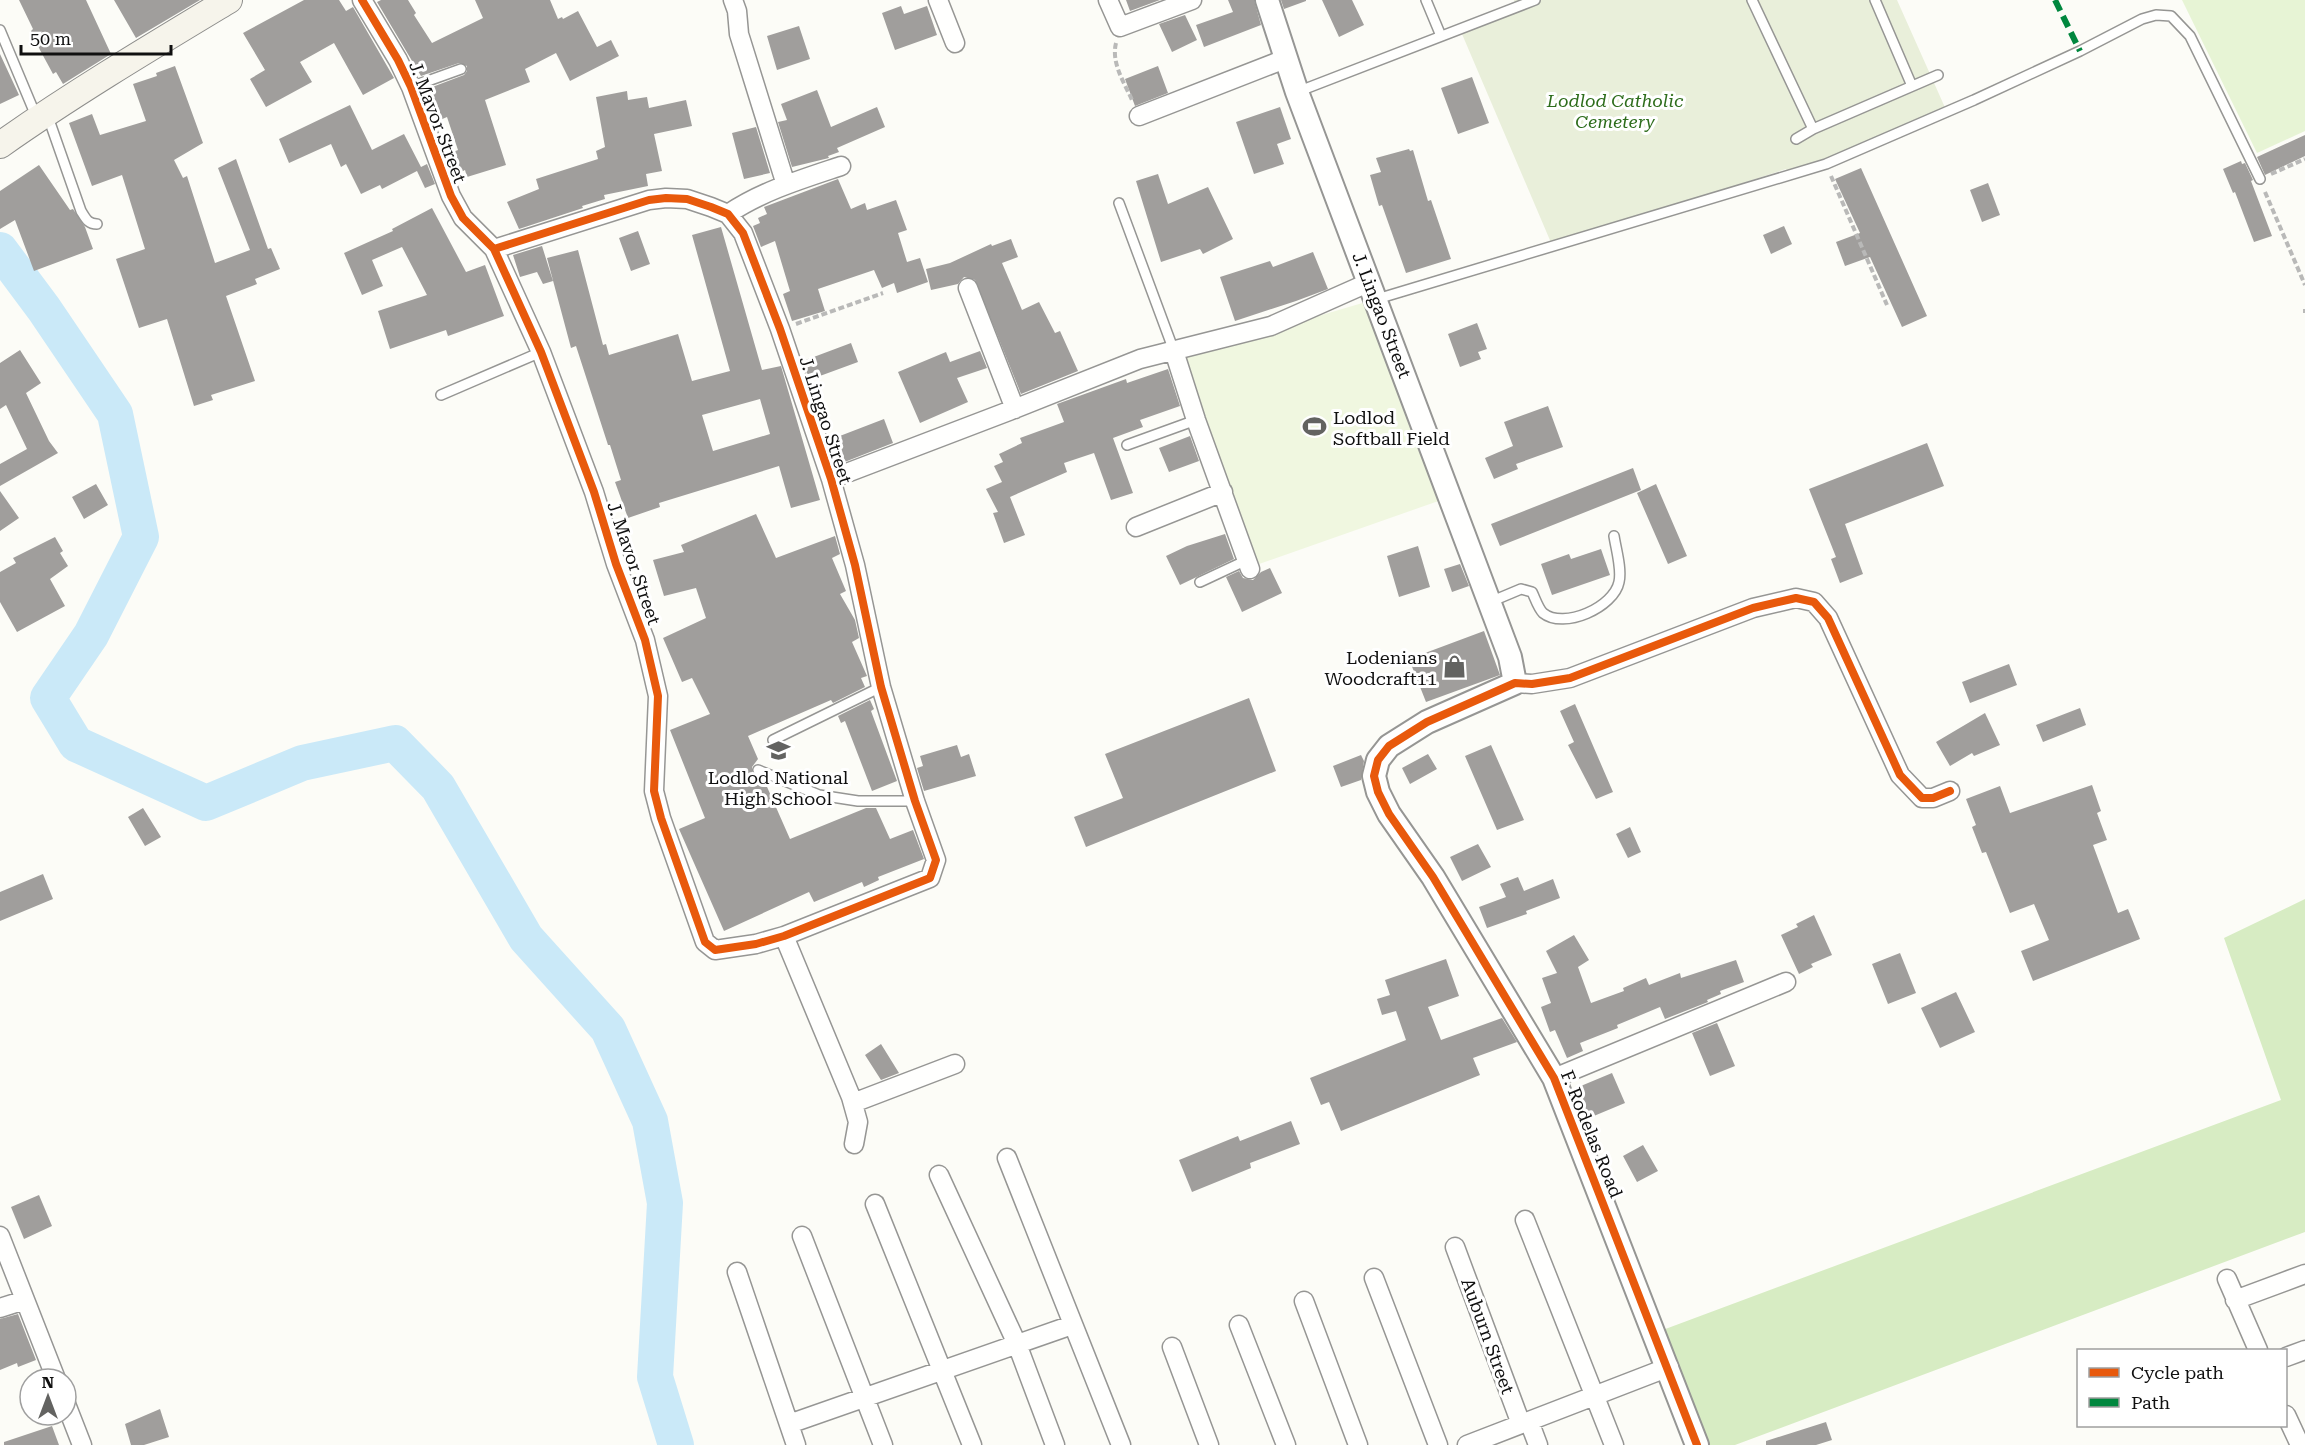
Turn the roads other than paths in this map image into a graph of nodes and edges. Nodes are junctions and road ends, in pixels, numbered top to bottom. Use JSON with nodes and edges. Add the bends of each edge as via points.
{"nodes":[{"id":1,"x":229,"y":0,"type":"edge"},
{"id":2,"x":362,"y":0,"type":"edge"},
{"id":3,"x":733,"y":0,"type":"edge"},
{"id":4,"x":938,"y":0,"type":"edge"},
{"id":5,"x":1108,"y":0,"type":"edge"},
{"id":6,"x":1192,"y":0,"type":"edge"},
{"id":7,"x":1267,"y":0,"type":"edge"},
{"id":8,"x":1426,"y":0,"type":"edge"},
{"id":9,"x":1534,"y":0,"type":"edge"},
{"id":10,"x":1752,"y":0,"type":"edge"},
{"id":11,"x":1875,"y":0,"type":"edge"},
{"id":12,"x":0,"y":30,"type":"edge"},
{"id":13,"x":1440,"y":36,"type":"junction"},
{"id":14,"x":955,"y":43,"type":"dead end"},
{"id":15,"x":1285,"y":59,"type":"junction"},
{"id":16,"x":462,"y":69,"type":"dead end"},
{"id":17,"x":1938,"y":75,"type":"dead end"},
{"id":18,"x":1912,"y":86,"type":"junction"},
{"id":19,"x":411,"y":87,"type":"junction"},
{"id":20,"x":1297,"y":92,"type":"junction"},
{"id":21,"x":42,"y":115,"type":"junction"},
{"id":22,"x":1139,"y":116,"type":"road end"},
{"id":23,"x":1813,"y":129,"type":"junction"},
{"id":24,"x":1796,"y":139,"type":"dead end"},
{"id":25,"x":0,"y":145,"type":"edge"},
{"id":26,"x":841,"y":166,"type":"dead end"},
{"id":27,"x":2260,"y":179,"type":"road end"},
{"id":28,"x":786,"y":185,"type":"junction"},
{"id":29,"x":1119,"y":203,"type":"dead end"},
{"id":30,"x":728,"y":214,"type":"junction"},
{"id":31,"x":97,"y":224,"type":"dead end"},
{"id":32,"x":494,"y":249,"type":"junction"},
{"id":33,"x":968,"y":288,"type":"dead end"},
{"id":34,"x":1373,"y":290,"type":"junction"},
{"id":35,"x":1174,"y":351,"type":"junction"},
{"id":36,"x":541,"y":352,"type":"junction"},
{"id":37,"x":441,"y":395,"type":"dead end"},
{"id":38,"x":1015,"y":409,"type":"junction"},
{"id":39,"x":1196,"y":420,"type":"junction"},
{"id":40,"x":1127,"y":446,"type":"dead end"},
{"id":41,"x":831,"y":479,"type":"junction"},
{"id":42,"x":1222,"y":492,"type":"junction"},
{"id":43,"x":1136,"y":527,"type":"dead end"},
{"id":44,"x":1614,"y":536,"type":"dead end"},
{"id":45,"x":1248,"y":565,"type":"joint"},
{"id":46,"x":1200,"y":582,"type":"dead end"},
{"id":47,"x":1490,"y":602,"type":"junction"},
{"id":48,"x":1515,"y":683,"type":"junction"},
{"id":49,"x":881,"y":687,"type":"junction"},
{"id":50,"x":773,"y":740,"type":"dead end"},
{"id":51,"x":758,"y":770,"type":"dead end"},
{"id":52,"x":1950,"y":791,"type":"dead end"},
{"id":53,"x":915,"y":801,"type":"junction"},
{"id":54,"x":930,"y":878,"type":"joint"},
{"id":55,"x":784,"y":936,"type":"junction"},
{"id":56,"x":1786,"y":982,"type":"dead end"},
{"id":57,"x":955,"y":1064,"type":"dead end"},
{"id":58,"x":1554,"y":1078,"type":"junction"},
{"id":59,"x":853,"y":1103,"type":"junction"},
{"id":60,"x":854,"y":1144,"type":"dead end"},
{"id":61,"x":1007,"y":1158,"type":"dead end"},
{"id":62,"x":939,"y":1175,"type":"dead end"},
{"id":63,"x":875,"y":1204,"type":"dead end"},
{"id":64,"x":1525,"y":1220,"type":"dead end"},
{"id":65,"x":0,"y":1236,"type":"edge"},
{"id":66,"x":802,"y":1236,"type":"dead end"},
{"id":67,"x":1455,"y":1247,"type":"dead end"},
{"id":68,"x":737,"y":1272,"type":"dead end"},
{"id":69,"x":2305,"y":1274,"type":"edge"},
{"id":70,"x":1374,"y":1278,"type":"dead end"},
{"id":71,"x":2227,"y":1279,"type":"dead end"},
{"id":72,"x":25,"y":1300,"type":"junction"},
{"id":73,"x":2235,"y":1300,"type":"junction"},
{"id":74,"x":1304,"y":1301,"type":"dead end"},
{"id":75,"x":0,"y":1308,"type":"edge"},
{"id":76,"x":1072,"y":1324,"type":"junction"},
{"id":77,"x":1239,"y":1324,"type":"dead end"},
{"id":78,"x":1017,"y":1344,"type":"junction"},
{"id":79,"x":1172,"y":1347,"type":"dead end"},
{"id":80,"x":2258,"y":1349,"type":"edge"},
{"id":81,"x":2305,"y":1350,"type":"edge"},
{"id":82,"x":2287,"y":1357,"type":"edge"},
{"id":83,"x":51,"y":1367,"type":"edge"},
{"id":84,"x":1669,"y":1367,"type":"junction"},
{"id":85,"x":943,"y":1370,"type":"junction"},
{"id":86,"x":866,"y":1397,"type":"junction"},
{"id":87,"x":1593,"y":1397,"type":"junction"},
{"id":88,"x":2294,"y":1422,"type":"edge"},
{"id":89,"x":1525,"y":1423,"type":"junction"},
{"id":90,"x":789,"y":1424,"type":"junction"},
{"id":91,"x":75,"y":1427,"type":"edge"},
{"id":92,"x":82,"y":1445,"type":"edge"},
{"id":93,"x":796,"y":1445,"type":"edge"},
{"id":94,"x":883,"y":1445,"type":"edge"},
{"id":95,"x":972,"y":1445,"type":"edge"},
{"id":96,"x":1055,"y":1445,"type":"edge"},
{"id":97,"x":1121,"y":1445,"type":"edge"},
{"id":98,"x":1209,"y":1445,"type":"edge"},
{"id":99,"x":1286,"y":1445,"type":"edge"},
{"id":100,"x":1358,"y":1445,"type":"edge"},
{"id":101,"x":1438,"y":1445,"type":"edge"},
{"id":102,"x":1467,"y":1445,"type":"edge"},
{"id":103,"x":1538,"y":1445,"type":"edge"},
{"id":104,"x":1614,"y":1445,"type":"edge"},
{"id":105,"x":1697,"y":1445,"type":"edge"},
{"id":106,"x":2300,"y":1445,"type":"edge"}],
"edges":[{"from":1,"to":21,"type":"main road"},
{"from":2,"to":19,"type":"street","name":"J. Mavor Street"},
{"from":3,"to":28,"type":"street","via":[[739,34]]},
{"from":4,"to":14,"type":"street"},
{"from":5,"to":6,"type":"street","via":[[1120,27]]},
{"from":7,"to":15,"type":"street","name":"J. Lingao Street"},
{"from":8,"to":13,"type":"lane"},
{"from":9,"to":13,"type":"lane"},
{"from":10,"to":23,"type":"lane"},
{"from":11,"to":18,"type":"lane"},
{"from":12,"to":21,"type":"lane"},
{"from":13,"to":20,"type":"lane"},
{"from":15,"to":20,"type":"street","name":"J. Lingao Street"},
{"from":15,"to":22,"type":"street"},
{"from":16,"to":19,"type":"lane"},
{"from":17,"to":18,"type":"lane"},
{"from":18,"to":23,"type":"lane"},
{"from":19,"to":32,"type":"street","name":"J. Mavor Street","via":[[451,196],[463,218]]},
{"from":20,"to":34,"type":"street","name":"J. Lingao Street"},
{"from":21,"to":25,"type":"main road"},
{"from":21,"to":31,"type":"lane","via":[[81,211],[87,221]]},
{"from":23,"to":24,"type":"lane"},
{"from":26,"to":28,"type":"street"},
{"from":27,"to":34,"type":"lane","via":[[2190,36],[2171,16],[2156,15],[1826,164]]},
{"from":28,"to":30,"type":"street","via":[[745,202]]},
{"from":29,"to":35,"type":"lane"},
{"from":30,"to":32,"type":"street","via":[[687,199],[649,200]]},
{"from":30,"to":41,"type":"street","name":"J. Lingao Street","via":[[743,233]]},
{"from":32,"to":36,"type":"street","name":"J. Mavor Street"},
{"from":33,"to":38,"type":"street"},
{"from":34,"to":35,"type":"street","via":[[1271,326]]},
{"from":34,"to":47,"type":"street","name":"J. Lingao Street"},
{"from":35,"to":38,"type":"street","via":[[1140,358]]},
{"from":35,"to":39,"type":"street"},
{"from":36,"to":37,"type":"lane"},
{"from":36,"to":55,"type":"street","name":"J. Mavor Street","via":[[645,640],[658,696],[654,791],[705,942],[715,950]]},
{"from":38,"to":41,"type":"street"},
{"from":39,"to":40,"type":"lane"},
{"from":39,"to":42,"type":"street"},
{"from":41,"to":49,"type":"street","name":"J. Lingao Street","via":[[855,565]]},
{"from":42,"to":43,"type":"street"},
{"from":42,"to":45,"type":"street"},
{"from":44,"to":47,"type":"lane","via":[[1620,580],[1614,596],[1595,611],[1552,618],[1542,612],[1532,592],[1521,589]]},
{"from":45,"to":46,"type":"lane"},
{"from":47,"to":48,"type":"street","name":"J. Lingao Street"},
{"from":48,"to":52,"type":"street","via":[[1570,678],[1753,608],[1796,598],[1814,602],[1828,618],[1900,775],[1922,798]]},
{"from":48,"to":58,"type":"street","name":"F. Rodelas Road","via":[[1427,722],[1389,746],[1378,760],[1374,776],[1389,814],[1433,877]]},
{"from":49,"to":50,"type":"lane"},
{"from":49,"to":53,"type":"street","name":"J. Lingao Street"},
{"from":51,"to":53,"type":"lane","via":[[819,795],[858,801]]},
{"from":53,"to":54,"type":"street","name":"J. Lingao Street","via":[[936,860]]},
{"from":54,"to":55,"type":"street","name":"J. Mavor Street"},
{"from":55,"to":59,"type":"street"},
{"from":56,"to":58,"type":"street"},
{"from":57,"to":59,"type":"street"},
{"from":58,"to":84,"type":"street","name":"F. Rodelas Road"},
{"from":59,"to":60,"type":"street","via":[[858,1122]]},
{"from":61,"to":76,"type":"street"},
{"from":62,"to":78,"type":"street"},
{"from":63,"to":85,"type":"street"},
{"from":64,"to":87,"type":"street"},
{"from":65,"to":72,"type":"street"},
{"from":66,"to":86,"type":"street"},
{"from":67,"to":89,"type":"street","name":"Auburn Street"},
{"from":68,"to":90,"type":"street"},
{"from":69,"to":73,"type":"street"},
{"from":70,"to":101,"type":"street"},
{"from":71,"to":73,"type":"street"},
{"from":72,"to":75,"type":"street"},
{"from":72,"to":83,"type":"street"},
{"from":73,"to":80,"type":"street"},
{"from":74,"to":100,"type":"street"},
{"from":76,"to":78,"type":"street"},
{"from":76,"to":97,"type":"street"},
{"from":77,"to":99,"type":"street"},
{"from":78,"to":85,"type":"street"},
{"from":78,"to":96,"type":"street"},
{"from":79,"to":98,"type":"street"},
{"from":81,"to":82,"type":"street"},
{"from":84,"to":87,"type":"street"},
{"from":84,"to":105,"type":"street","name":"F. Rodelas Road"},
{"from":85,"to":86,"type":"street"},
{"from":85,"to":95,"type":"street"},
{"from":86,"to":90,"type":"street"},
{"from":86,"to":94,"type":"street"},
{"from":87,"to":89,"type":"street"},
{"from":87,"to":104,"type":"street"},
{"from":88,"to":106,"type":"street"},
{"from":89,"to":102,"type":"street"},
{"from":89,"to":103,"type":"street","name":"Auburn Street"},
{"from":90,"to":93,"type":"street"},
{"from":91,"to":92,"type":"street"}]}
